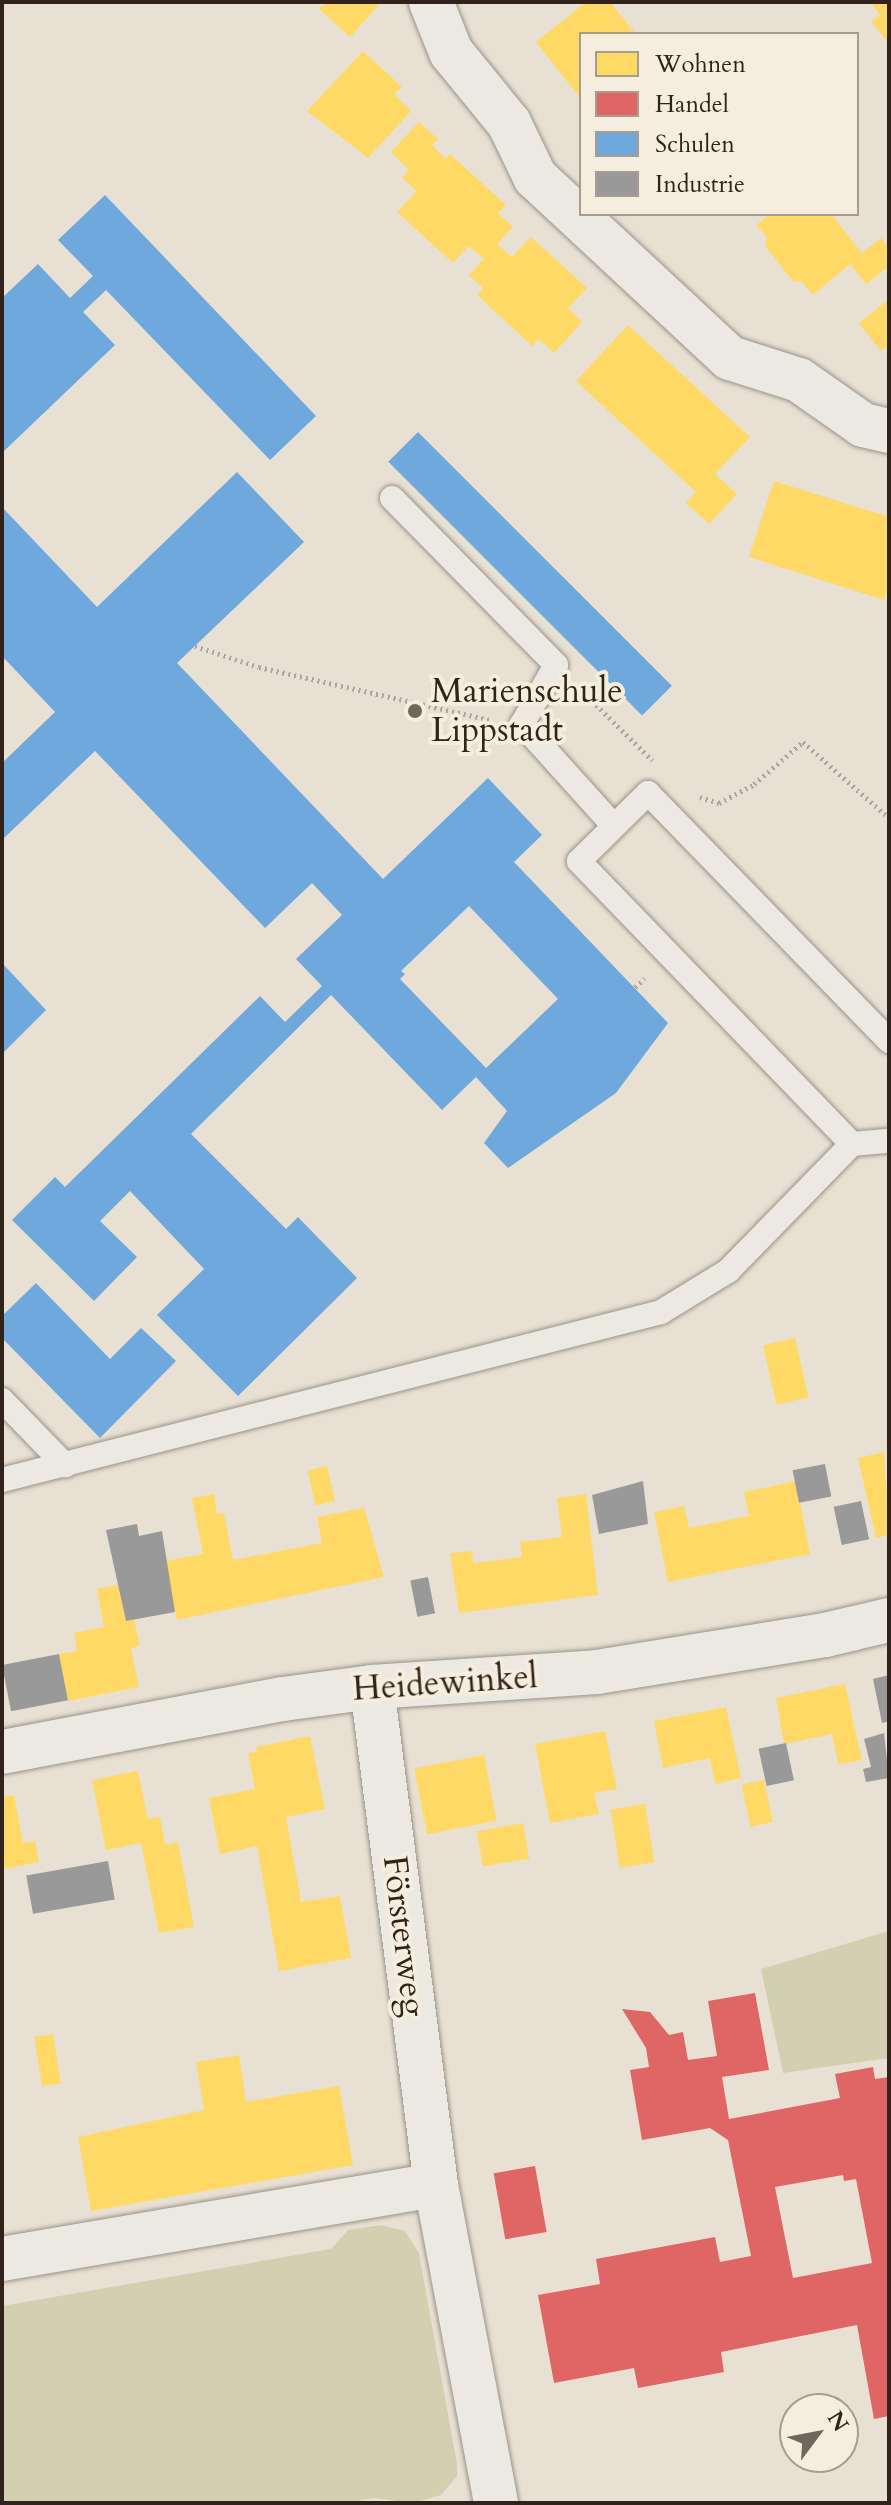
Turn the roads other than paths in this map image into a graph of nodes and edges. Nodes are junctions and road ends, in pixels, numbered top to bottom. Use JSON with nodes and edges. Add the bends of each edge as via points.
{"nodes":[{"id":1,"x":431,"y":2,"type":"edge"},
{"id":2,"x":889,"y":431,"type":"edge"},
{"id":3,"x":392,"y":498,"type":"dead end"},
{"id":4,"x":614,"y":826,"type":"junction"},
{"id":5,"x":889,"y":1041,"type":"edge"},
{"id":6,"x":889,"y":1141,"type":"edge"},
{"id":7,"x":852,"y":1144,"type":"junction"},
{"id":8,"x":2,"y":1400,"type":"edge"},
{"id":9,"x":65,"y":1465,"type":"junction"},
{"id":10,"x":2,"y":1480,"type":"edge"},
{"id":11,"x":889,"y":1620,"type":"edge"},
{"id":12,"x":372,"y":1687,"type":"junction"},
{"id":13,"x":2,"y":1752,"type":"edge"},
{"id":14,"x":436,"y":2185,"type":"junction"},
{"id":15,"x":2,"y":2259,"type":"edge"},
{"id":16,"x":496,"y":2503,"type":"edge"}],
"edges":[{"from":1,"to":2,"type":"street","via":[[451,52],[509,123],[535,177],[730,358],[799,380],[863,425]]},
{"from":3,"to":4,"type":"lane","via":[[556,665],[522,724]]},
{"from":4,"to":5,"type":"lane","via":[[648,793]]},
{"from":4,"to":7,"type":"lane","via":[[579,861]]},
{"from":6,"to":7,"type":"lane"},
{"from":7,"to":9,"type":"lane","via":[[728,1271],[661,1312]]},
{"from":8,"to":9,"type":"lane"},
{"from":9,"to":10,"type":"lane"},
{"from":11,"to":12,"type":"street","name":"Heidewinkel","via":[[597,1672]]},
{"from":12,"to":13,"type":"street","name":"Heidewinkel"},
{"from":12,"to":14,"type":"street","name":"Försterweg"},
{"from":14,"to":15,"type":"street"},
{"from":14,"to":16,"type":"street","name":"Försterweg"}]}
